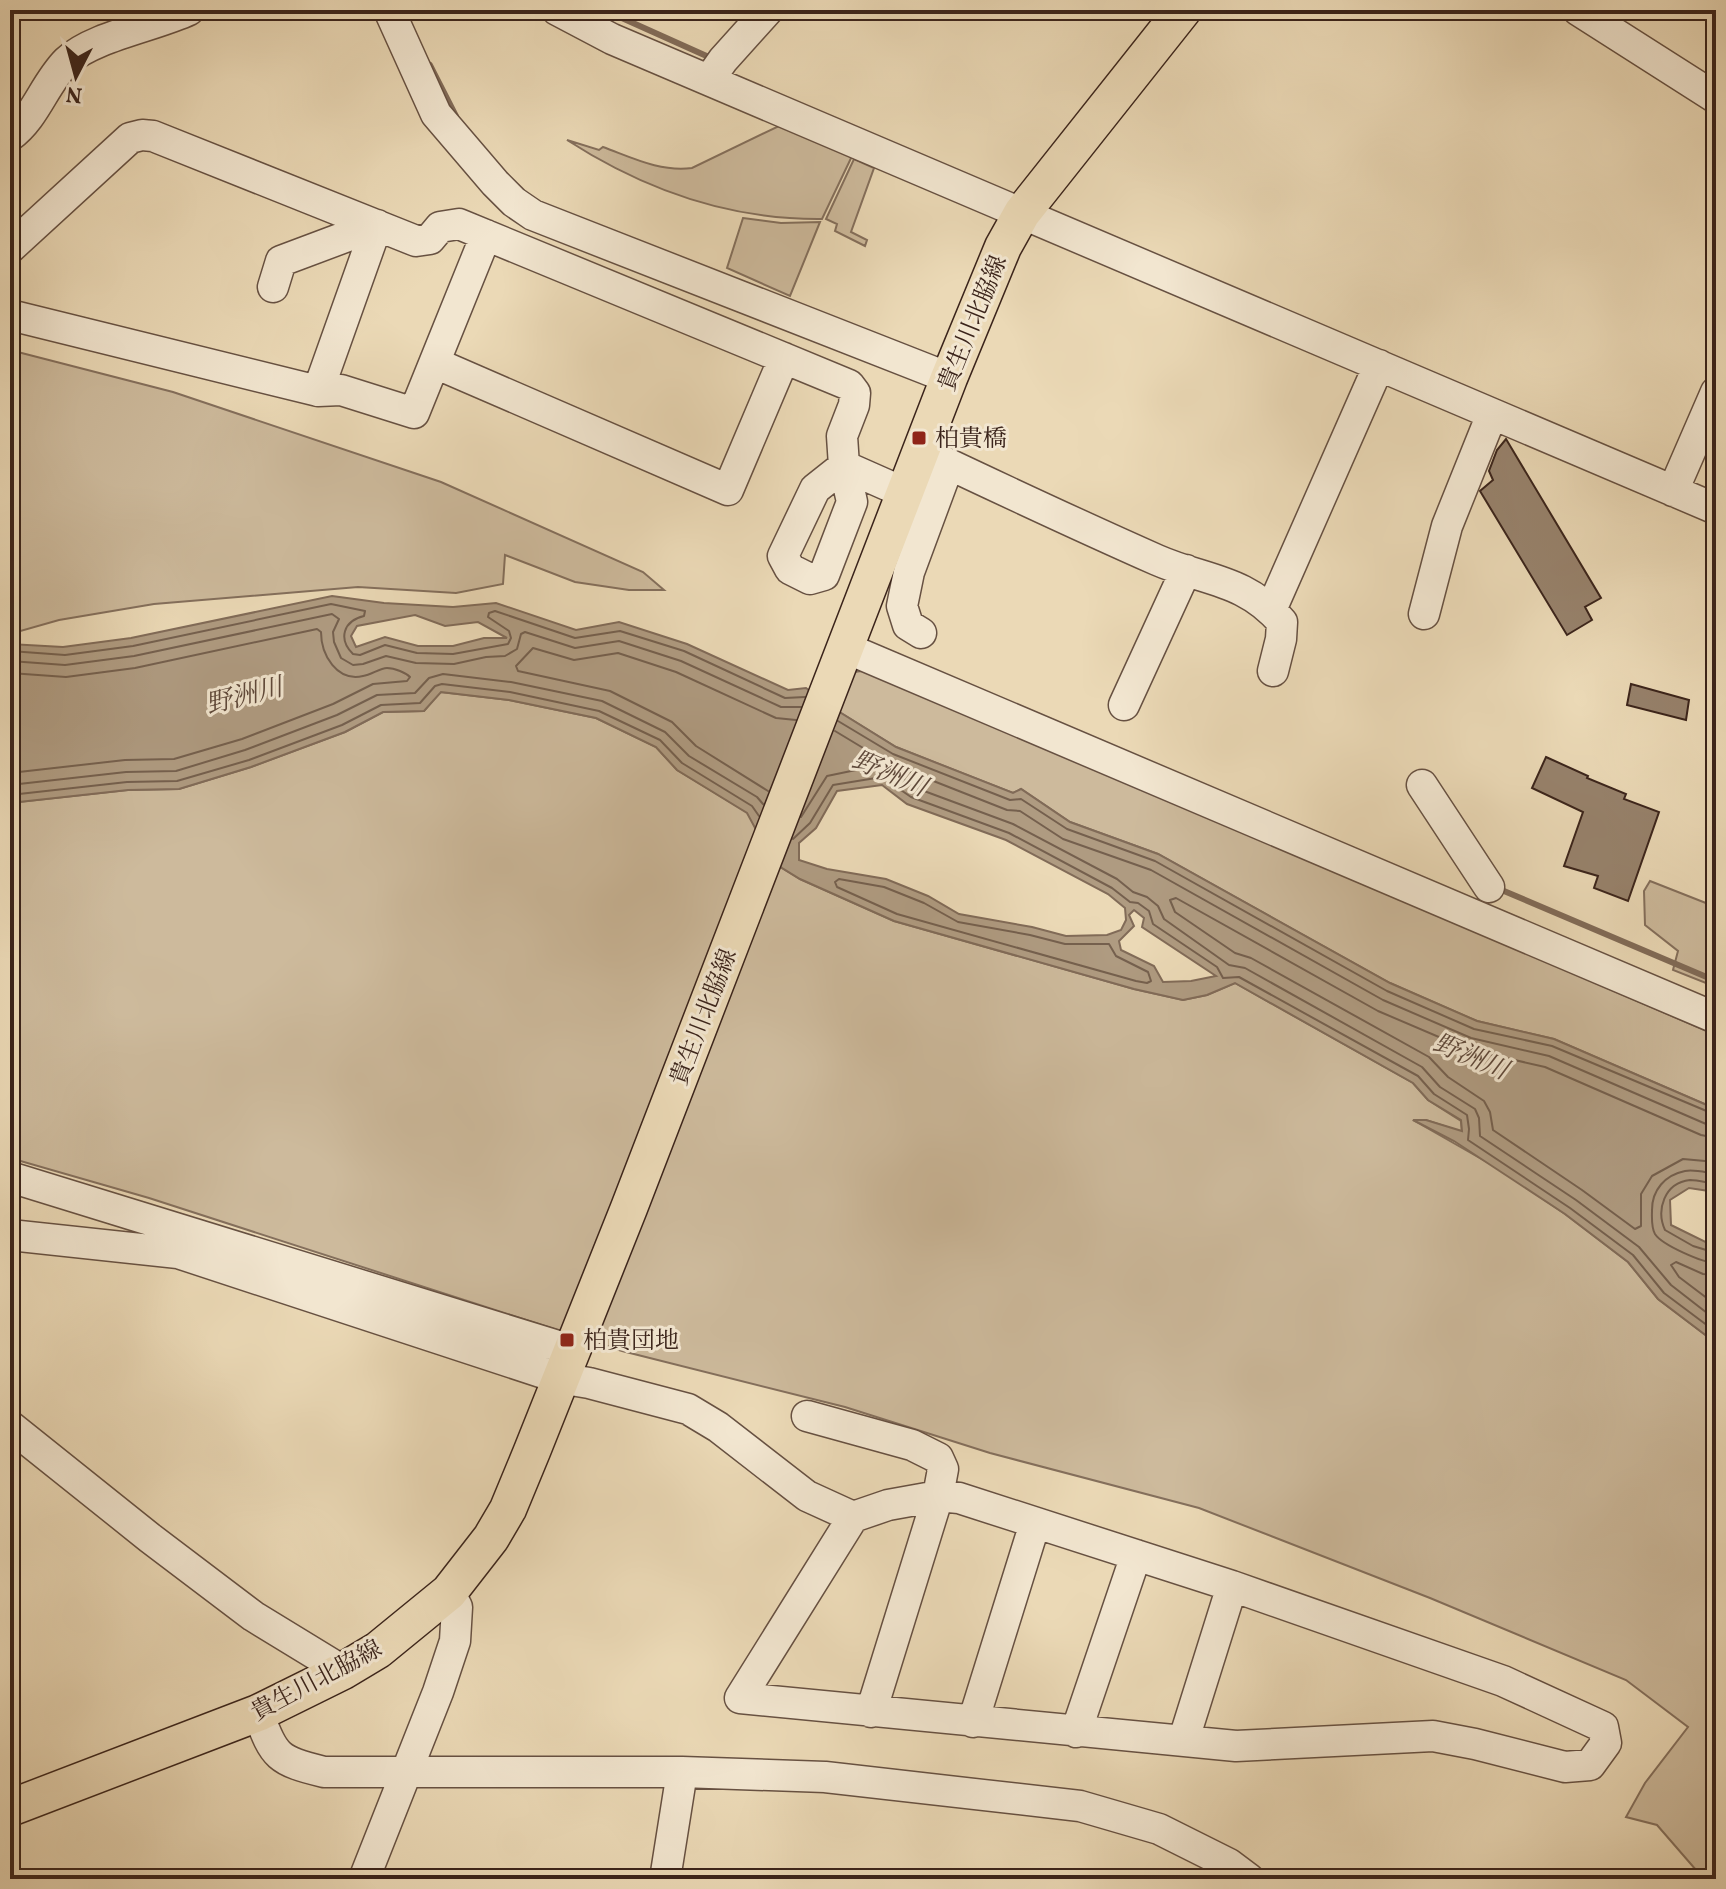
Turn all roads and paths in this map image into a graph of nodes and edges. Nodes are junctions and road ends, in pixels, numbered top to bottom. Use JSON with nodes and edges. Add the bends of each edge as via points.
{"nodes":[{"id":1,"x":189,"y":10,"type":"edge"},
{"id":2,"x":389,"y":10,"type":"edge"},
{"id":3,"x":557,"y":10,"type":"edge"},
{"id":4,"x":768,"y":10,"type":"edge"},
{"id":5,"x":1183,"y":10,"type":"edge"},
{"id":6,"x":1578,"y":10,"type":"edge"},
{"id":7,"x":709,"y":80,"type":"junction"},
{"id":8,"x":1716,"y":98,"type":"edge"},
{"id":9,"x":10,"y":136,"type":"edge"},
{"id":10,"x":1022,"y":213,"type":"junction"},
{"id":11,"x":377,"y":225,"type":"junction"},
{"id":12,"x":486,"y":235,"type":"junction"},
{"id":13,"x":10,"y":248,"type":"edge"},
{"id":14,"x":273,"y":287,"type":"dead end"},
{"id":15,"x":10,"y":315,"type":"edge"},
{"id":16,"x":784,"y":358,"type":"junction"},
{"id":17,"x":435,"y":363,"type":"junction"},
{"id":18,"x":1379,"y":365,"type":"junction"},
{"id":19,"x":949,"y":378,"type":"junction"},
{"id":20,"x":318,"y":391,"type":"junction"},
{"id":21,"x":1716,"y":392,"type":"edge"},
{"id":22,"x":1492,"y":414,"type":"junction"},
{"id":23,"x":935,"y":458,"type":"junction"},
{"id":24,"x":1673,"y":491,"type":"junction"},
{"id":25,"x":905,"y":493,"type":"junction"},
{"id":26,"x":1716,"y":509,"type":"edge"},
{"id":27,"x":1186,"y":570,"type":"junction"},
{"id":28,"x":1271,"y":610,"type":"junction"},
{"id":29,"x":1424,"y":614,"type":"dead end"},
{"id":30,"x":921,"y":633,"type":"dead end"},
{"id":31,"x":841,"y":660,"type":"junction"},
{"id":32,"x":1273,"y":671,"type":"dead end"},
{"id":33,"x":1124,"y":705,"type":"dead end"},
{"id":34,"x":1422,"y":785,"type":"dead end"},
{"id":35,"x":1489,"y":887,"type":"dead end"},
{"id":36,"x":1716,"y":1018,"type":"edge"},
{"id":37,"x":10,"y":1177,"type":"edge"},
{"id":38,"x":10,"y":1235,"type":"edge"},
{"id":39,"x":565,"y":1364,"type":"junction"},
{"id":40,"x":807,"y":1416,"type":"dead end"},
{"id":41,"x":10,"y":1426,"type":"edge"},
{"id":42,"x":938,"y":1496,"type":"junction"},
{"id":43,"x":853,"y":1517,"type":"junction"},
{"id":44,"x":1035,"y":1523,"type":"junction"},
{"id":45,"x":1136,"y":1555,"type":"junction"},
{"id":46,"x":1232,"y":1586,"type":"junction"},
{"id":47,"x":449,"y":1592,"type":"junction"},
{"id":48,"x":343,"y":1671,"type":"junction"},
{"id":49,"x":871,"y":1712,"type":"junction"},
{"id":50,"x":258,"y":1713,"type":"junction"},
{"id":51,"x":973,"y":1722,"type":"junction"},
{"id":52,"x":1076,"y":1732,"type":"junction"},
{"id":53,"x":1184,"y":1739,"type":"junction"},
{"id":54,"x":682,"y":1772,"type":"junction"},
{"id":55,"x":407,"y":1773,"type":"junction"},
{"id":56,"x":10,"y":1808,"type":"edge"},
{"id":57,"x":364,"y":1879,"type":"edge"},
{"id":58,"x":665,"y":1879,"type":"edge"},
{"id":59,"x":1249,"y":1879,"type":"edge"}],
"edges":[{"from":1,"to":9,"type":"street","via":[[77,52],[52,80],[24,126]]},
{"from":2,"to":19,"type":"street","via":[[436,114],[514,202],[533,215]]},
{"from":3,"to":7,"type":"street"},
{"from":4,"to":7,"type":"street"},
{"from":5,"to":10,"type":"main road","name":"貴生川北脇線"},
{"from":6,"to":8,"type":"street"},
{"from":7,"to":10,"type":"street"},
{"from":10,"to":18,"type":"street"},
{"from":10,"to":19,"type":"main road","name":"貴生川北脇線"},
{"from":11,"to":12,"type":"street","via":[[416,241],[430,239],[440,227],[459,224]]},
{"from":11,"to":13,"type":"street","via":[[142,135],[117,149]]},
{"from":11,"to":14,"type":"street","via":[[281,261]]},
{"from":11,"to":20,"type":"street"},
{"from":12,"to":16,"type":"street"},
{"from":12,"to":17,"type":"street"},
{"from":15,"to":20,"type":"street"},
{"from":16,"to":17,"type":"street","via":[[728,490]]},
{"from":16,"to":25,"type":"street","via":[[849,385],[855,393],[842,436],[844,466]]},
{"from":17,"to":20,"type":"street","via":[[414,413],[341,390]]},
{"from":18,"to":22,"type":"street"},
{"from":18,"to":28,"type":"street"},
{"from":19,"to":23,"type":"main road","name":"貴生川北脇線"},
{"from":21,"to":24,"type":"street"},
{"from":22,"to":24,"type":"street"},
{"from":22,"to":29,"type":"street","via":[[1447,526]]},
{"from":23,"to":25,"type":"main road","name":"貴生川北脇線"},
{"from":23,"to":27,"type":"street"},
{"from":23,"to":30,"type":"street","via":[[902,606],[908,625]]},
{"from":24,"to":26,"type":"street"},
{"from":25,"to":31,"type":"main road","name":"貴生川北脇線"},
{"from":27,"to":28,"type":"street","via":[[1255,596]]},
{"from":27,"to":33,"type":"street"},
{"from":28,"to":32,"type":"street","via":[[1282,622]]},
{"from":31,"to":36,"type":"street"},
{"from":31,"to":39,"type":"main road","name":"貴生川北脇線"},
{"from":34,"to":35,"type":"street"},
{"from":37,"to":39,"type":"street"},
{"from":38,"to":39,"type":"street","via":[[178,1253]]},
{"from":39,"to":43,"type":"street","via":[[589,1383],[688,1409],[807,1496]]},
{"from":39,"to":47,"type":"main road","name":"貴生川北脇線","via":[[508,1509]]},
{"from":40,"to":42,"type":"street","via":[[912,1445],[938,1458],[943,1469]]},
{"from":41,"to":48,"type":"street","via":[[253,1616]]},
{"from":42,"to":43,"type":"street"},
{"from":42,"to":44,"type":"street"},
{"from":42,"to":49,"type":"street"},
{"from":43,"to":49,"type":"street","via":[[740,1698]]},
{"from":44,"to":45,"type":"street"},
{"from":44,"to":51,"type":"street"},
{"from":45,"to":46,"type":"street"},
{"from":45,"to":52,"type":"street"},
{"from":46,"to":53,"type":"street"},
{"from":46,"to":53,"type":"street","via":[[1503,1681],[1603,1727],[1606,1743],[1590,1765],[1565,1767],[1433,1736],[1236,1746]]},
{"from":47,"to":48,"type":"main road","name":"貴生川北脇線","via":[[378,1650]]},
{"from":47,"to":55,"type":"street","via":[[457,1607],[455,1641]]},
{"from":48,"to":50,"type":"main road","name":"貴生川北脇線"},
{"from":49,"to":51,"type":"street"},
{"from":50,"to":55,"type":"street","via":[[269,1743],[287,1763],[324,1772]]},
{"from":50,"to":56,"type":"main road","name":"貴生川北脇線"},
{"from":51,"to":52,"type":"street"},
{"from":52,"to":53,"type":"street"},
{"from":54,"to":55,"type":"street"},
{"from":54,"to":58,"type":"street"},
{"from":54,"to":59,"type":"street","via":[[825,1777],[1080,1806],[1159,1829]]},
{"from":55,"to":57,"type":"street"}]}
